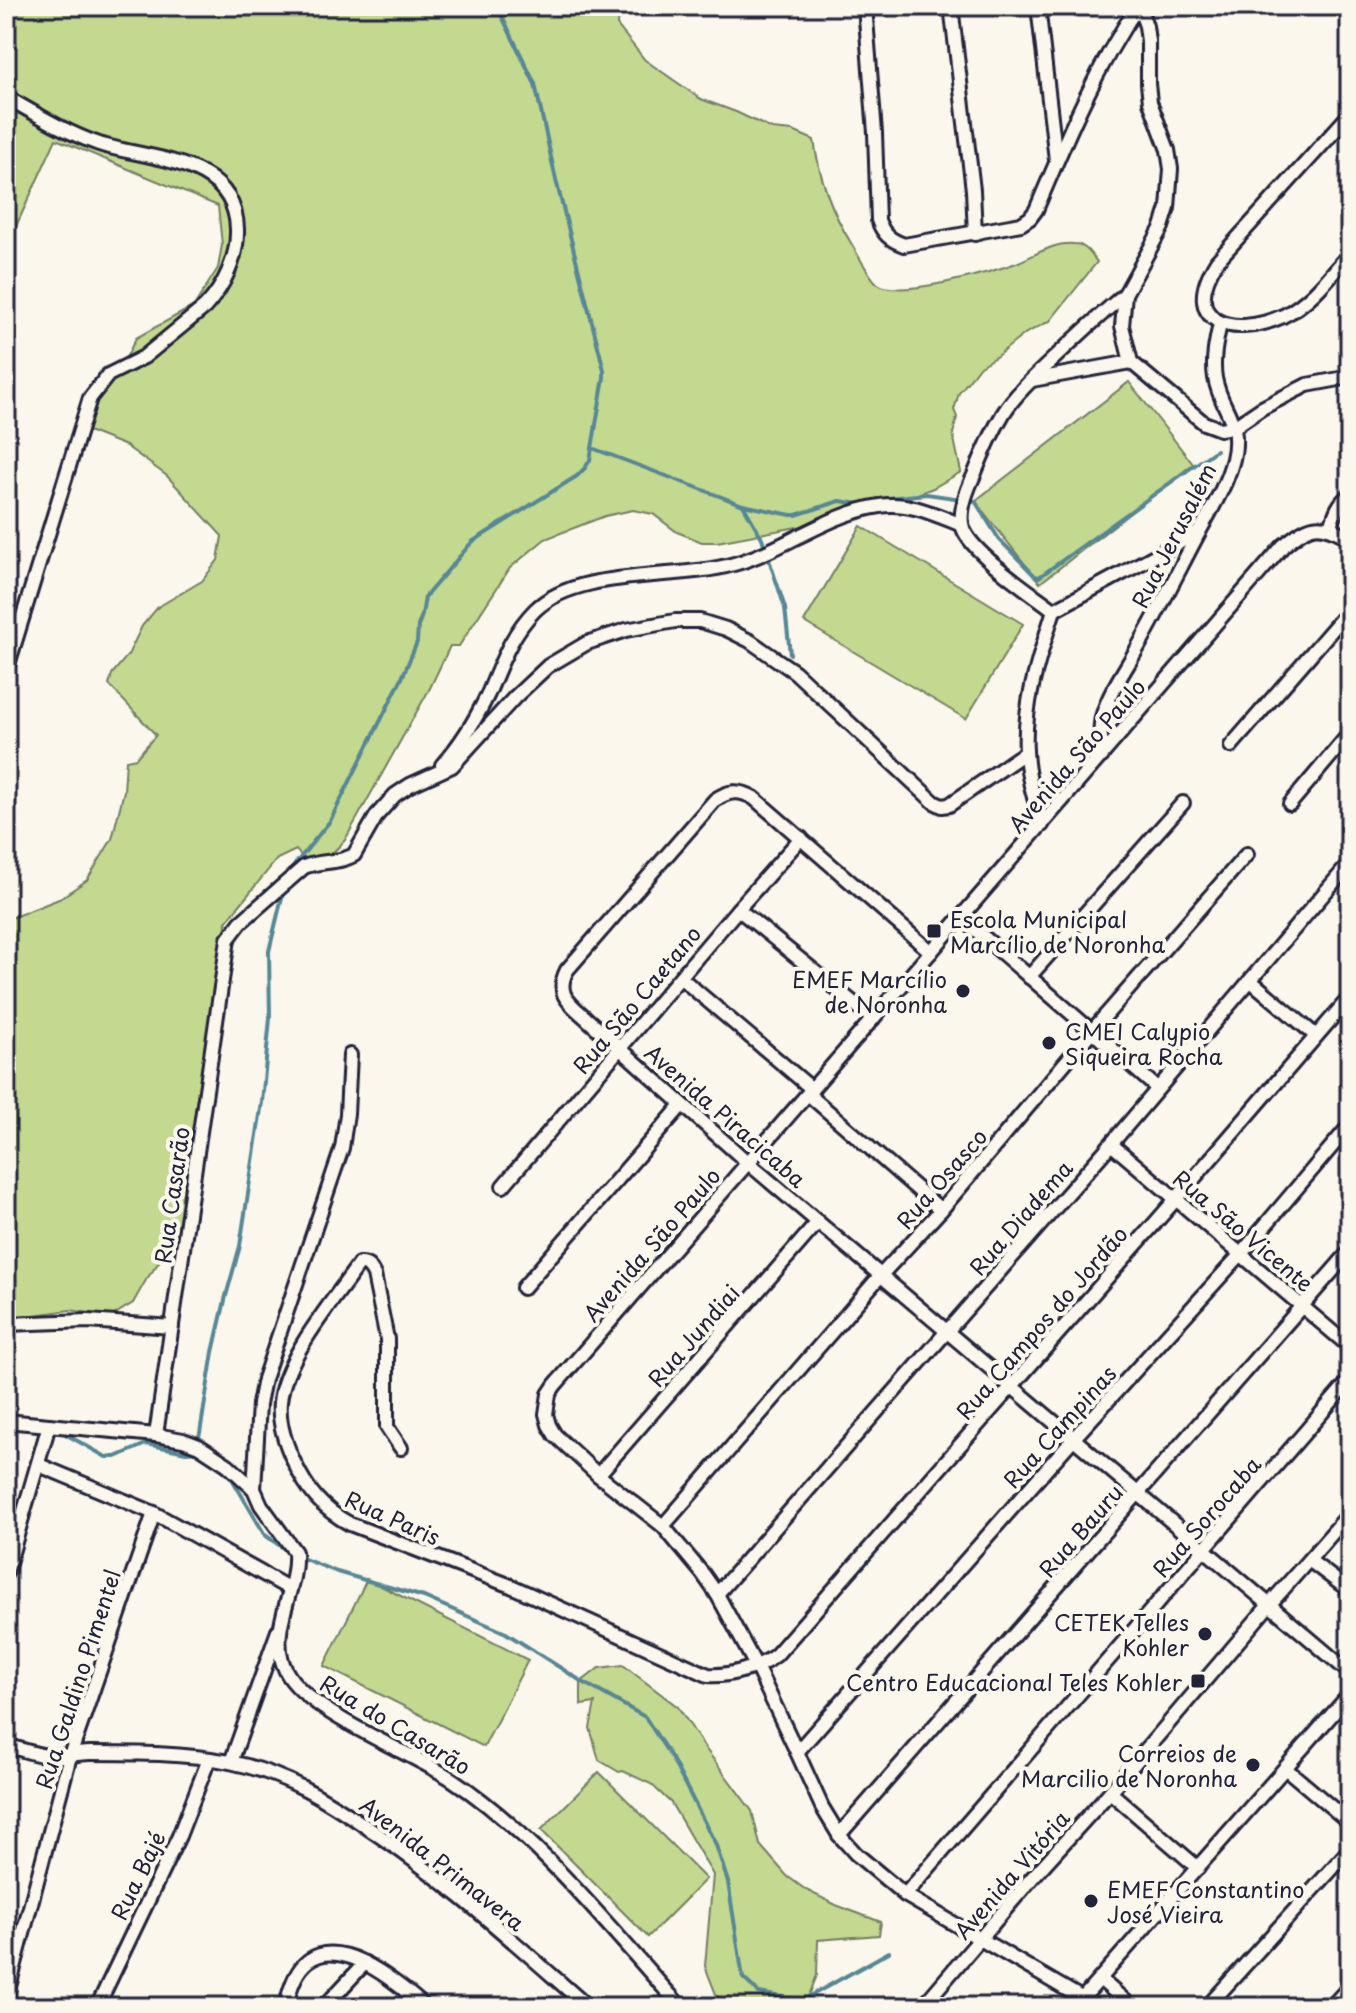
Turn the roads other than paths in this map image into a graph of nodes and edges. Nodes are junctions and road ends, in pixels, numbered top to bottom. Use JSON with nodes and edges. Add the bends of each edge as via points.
{"nodes":[{"id":1,"x":865,"y":6,"type":"edge"},
{"id":2,"x":951,"y":6,"type":"edge"},
{"id":3,"x":1038,"y":6,"type":"edge"},
{"id":4,"x":1139,"y":6,"type":"edge"},
{"id":5,"x":6,"y":97,"type":"edge"},
{"id":6,"x":1350,"y":114,"type":"edge"},
{"id":7,"x":1056,"y":163,"type":"junction"},
{"id":8,"x":975,"y":234,"type":"junction"},
{"id":9,"x":1350,"y":253,"type":"edge"},
{"id":10,"x":1125,"y":294,"type":"junction"},
{"id":11,"x":1220,"y":324,"type":"junction"},
{"id":12,"x":1131,"y":362,"type":"junction"},
{"id":13,"x":1350,"y":377,"type":"edge"},
{"id":14,"x":1032,"y":380,"type":"junction"},
{"id":15,"x":1234,"y":427,"type":"junction"},
{"id":16,"x":1350,"y":495,"type":"edge"},
{"id":17,"x":962,"y":525,"type":"junction"},
{"id":18,"x":1331,"y":527,"type":"junction"},
{"id":19,"x":1200,"y":531,"type":"junction"},
{"id":20,"x":1350,"y":538,"type":"edge"},
{"id":21,"x":1350,"y":609,"type":"edge"},
{"id":22,"x":1054,"y":610,"type":"junction"},
{"id":23,"x":6,"y":671,"type":"edge"},
{"id":24,"x":1350,"y":733,"type":"edge"},
{"id":25,"x":1231,"y":746,"type":"dead end"},
{"id":26,"x":1026,"y":752,"type":"junction"},
{"id":27,"x":1102,"y":756,"type":"junction"},
{"id":28,"x":435,"y":773,"type":"junction"},
{"id":29,"x":1183,"y":803,"type":"dead end"},
{"id":30,"x":1290,"y":804,"type":"dead end"},
{"id":31,"x":1042,"y":825,"type":"junction"},
{"id":32,"x":801,"y":838,"type":"junction"},
{"id":33,"x":1247,"y":854,"type":"dead end"},
{"id":34,"x":1350,"y":863,"type":"edge"},
{"id":35,"x":738,"y":909,"type":"junction"},
{"id":36,"x":962,"y":918,"type":"junction"},
{"id":37,"x":931,"y":952,"type":"junction"},
{"id":38,"x":1029,"y":977,"type":"junction"},
{"id":39,"x":681,"y":978,"type":"junction"},
{"id":40,"x":1251,"y":981,"type":"junction"},
{"id":41,"x":1350,"y":997,"type":"edge"},
{"id":42,"x":873,"y":1019,"type":"junction"},
{"id":43,"x":1091,"y":1032,"type":"junction"},
{"id":44,"x":1315,"y":1035,"type":"junction"},
{"id":45,"x":620,"y":1050,"type":"junction"},
{"id":46,"x":350,"y":1055,"type":"dead end"},
{"id":47,"x":1157,"y":1088,"type":"junction"},
{"id":48,"x":810,"y":1092,"type":"junction"},
{"id":49,"x":682,"y":1105,"type":"junction"},
{"id":50,"x":1350,"y":1125,"type":"edge"},
{"id":51,"x":1111,"y":1144,"type":"junction"},
{"id":52,"x":747,"y":1162,"type":"junction"},
{"id":53,"x":503,"y":1186,"type":"dead end"},
{"id":54,"x":1177,"y":1198,"type":"junction"},
{"id":55,"x":941,"y":1210,"type":"junction"},
{"id":56,"x":818,"y":1222,"type":"junction"},
{"id":57,"x":1350,"y":1251,"type":"edge"},
{"id":58,"x":1241,"y":1254,"type":"junction"},
{"id":59,"x":881,"y":1275,"type":"junction"},
{"id":60,"x":523,"y":1288,"type":"dead end"},
{"id":61,"x":1302,"y":1306,"type":"junction"},
{"id":62,"x":6,"y":1324,"type":"edge"},
{"id":63,"x":172,"y":1327,"type":"junction"},
{"id":64,"x":947,"y":1331,"type":"junction"},
{"id":65,"x":1350,"y":1347,"type":"edge"},
{"id":66,"x":1350,"y":1380,"type":"edge"},
{"id":67,"x":1012,"y":1386,"type":"junction"},
{"id":68,"x":6,"y":1421,"type":"edge"},
{"id":69,"x":49,"y":1425,"type":"junction"},
{"id":70,"x":156,"y":1435,"type":"junction"},
{"id":71,"x":1073,"y":1439,"type":"junction"},
{"id":72,"x":401,"y":1448,"type":"dead end"},
{"id":73,"x":39,"y":1465,"type":"junction"},
{"id":74,"x":598,"y":1475,"type":"junction"},
{"id":75,"x":254,"y":1489,"type":"junction"},
{"id":76,"x":1138,"y":1494,"type":"junction"},
{"id":77,"x":154,"y":1513,"type":"junction"},
{"id":78,"x":1350,"y":1513,"type":"edge"},
{"id":79,"x":663,"y":1526,"type":"junction"},
{"id":80,"x":1204,"y":1549,"type":"junction"},
{"id":81,"x":1309,"y":1560,"type":"junction"},
{"id":82,"x":6,"y":1573,"type":"edge"},
{"id":83,"x":290,"y":1589,"type":"junction"},
{"id":84,"x":1350,"y":1591,"type":"edge"},
{"id":85,"x":717,"y":1594,"type":"junction"},
{"id":86,"x":1269,"y":1605,"type":"junction"},
{"id":87,"x":280,"y":1628,"type":"junction"},
{"id":88,"x":756,"y":1666,"type":"junction"},
{"id":89,"x":1350,"y":1673,"type":"edge"},
{"id":90,"x":1350,"y":1694,"type":"edge"},
{"id":91,"x":6,"y":1745,"type":"edge"},
{"id":92,"x":797,"y":1752,"type":"junction"},
{"id":93,"x":70,"y":1756,"type":"junction"},
{"id":94,"x":209,"y":1759,"type":"junction"},
{"id":95,"x":231,"y":1762,"type":"junction"},
{"id":96,"x":1285,"y":1768,"type":"junction"},
{"id":97,"x":1110,"y":1792,"type":"junction"},
{"id":98,"x":1350,"y":1823,"type":"edge"},
{"id":99,"x":839,"y":1835,"type":"junction"},
{"id":100,"x":1350,"y":1849,"type":"edge"},
{"id":101,"x":1198,"y":1868,"type":"junction"},
{"id":102,"x":905,"y":1895,"type":"junction"},
{"id":103,"x":981,"y":1939,"type":"junction"},
{"id":104,"x":365,"y":1963,"type":"junction"},
{"id":105,"x":1100,"y":1979,"type":"junction"},
{"id":106,"x":1350,"y":1986,"type":"edge"},
{"id":107,"x":6,"y":1998,"type":"edge"},
{"id":108,"x":1079,"y":2003,"type":"edge"},
{"id":109,"x":1333,"y":2006,"type":"edge"},
{"id":110,"x":97,"y":2007,"type":"edge"},
{"id":111,"x":286,"y":2007,"type":"edge"},
{"id":112,"x":324,"y":2007,"type":"edge"},
{"id":113,"x":425,"y":2007,"type":"edge"},
{"id":114,"x":588,"y":2007,"type":"edge"},
{"id":115,"x":681,"y":2007,"type":"edge"},
{"id":116,"x":922,"y":2007,"type":"edge"},
{"id":117,"x":1132,"y":2007,"type":"edge"},
{"id":118,"x":1207,"y":2007,"type":"edge"}],
"edges":[{"from":1,"to":8,"type":"street","via":[[882,230],[904,245]]},
{"from":2,"to":8,"type":"street"},
{"from":3,"to":7,"type":"street"},
{"from":4,"to":7,"type":"street","via":[[1112,47]]},
{"from":4,"to":10,"type":"street","via":[[1148,41],[1150,102],[1168,150],[1171,189],[1162,227]]},
{"from":5,"to":23,"type":"street","via":[[89,140],[212,178],[231,200],[237,219],[232,262],[213,298],[144,357],[108,375],[90,398]]},
{"from":6,"to":11,"type":"street","via":[[1210,272],[1204,304]]},
{"from":7,"to":8,"type":"street","via":[[1030,218]]},
{"from":9,"to":11,"type":"street","via":[[1312,296],[1283,316],[1249,326]]},
{"from":10,"to":12,"type":"street","via":[[1122,326]]},
{"from":10,"to":14,"type":"street"},
{"from":11,"to":15,"type":"street","name":"Rua Jerusalém","via":[[1215,382]]},
{"from":12,"to":14,"type":"street"},
{"from":12,"to":15,"type":"street","via":[[1204,423]]},
{"from":13,"to":15,"type":"street","via":[[1307,385]]},
{"from":14,"to":17,"type":"street","via":[[1004,412],[985,450],[967,490]]},
{"from":15,"to":19,"type":"street","name":"Rua Jerusalém","via":[[1233,459]]},
{"from":16,"to":18,"type":"street","via":[[1337,509]]},
{"from":17,"to":22,"type":"street","via":[[978,549]]},
{"from":17,"to":28,"type":"street","via":[[915,508],[883,505],[823,524],[736,564],[638,575],[580,586],[552,598],[518,630],[457,749]]},
{"from":18,"to":20,"type":"street"},
{"from":18,"to":27,"type":"street","name":"Avenida São Paulo","via":[[1302,531],[1283,546]]},
{"from":19,"to":22,"type":"street"},
{"from":19,"to":27,"type":"street","name":"Rua Jerusalém","via":[[1102,715]]},
{"from":21,"to":25,"type":"street"},
{"from":22,"to":26,"type":"street","via":[[1033,682]]},
{"from":24,"to":30,"type":"street"},
{"from":26,"to":28,"type":"street","via":[[942,806],[795,672],[726,629],[675,621],[587,643],[548,666],[452,766]]},
{"from":26,"to":31,"type":"street"},
{"from":27,"to":31,"type":"street","name":"Avenida São Paulo"},
{"from":28,"to":63,"type":"street","name":"Rua Casarão","via":[[385,805],[354,855],[304,867],[228,939]]},
{"from":29,"to":38,"type":"street"},
{"from":31,"to":36,"type":"street","name":"Avenida São Paulo"},
{"from":32,"to":35,"type":"street","name":"Rua São Caetano"},
{"from":32,"to":37,"type":"street","name":"Avenida Piracicaba"},
{"from":32,"to":45,"type":"street","name":"Avenida Piracicaba","via":[[745,793],[724,794],[567,970],[561,989],[568,1001]]},
{"from":33,"to":43,"type":"street","name":"Rua Osasco"},
{"from":34,"to":40,"type":"street","name":"Rua Diadema"},
{"from":35,"to":39,"type":"street","name":"Rua São Caetano"},
{"from":35,"to":42,"type":"street"},
{"from":36,"to":37,"type":"street","name":"Avenida São Paulo"},
{"from":36,"to":38,"type":"street"},
{"from":37,"to":42,"type":"street","name":"Avenida São Paulo"},
{"from":38,"to":43,"type":"street"},
{"from":39,"to":45,"type":"street","name":"Rua São Caetano"},
{"from":39,"to":48,"type":"street"},
{"from":40,"to":44,"type":"street"},
{"from":40,"to":47,"type":"street","name":"Rua Diadema"},
{"from":41,"to":44,"type":"street","name":"Rua Campos do Jordão"},
{"from":42,"to":48,"type":"street","name":"Avenida São Paulo"},
{"from":43,"to":47,"type":"street"},
{"from":43,"to":55,"type":"street","name":"Rua Osasco"},
{"from":44,"to":54,"type":"street","name":"Rua Campos do Jordão"},
{"from":45,"to":49,"type":"street","name":"Avenida Piracicaba"},
{"from":45,"to":53,"type":"street","name":"Rua São Caetano"},
{"from":46,"to":75,"type":"street","via":[[342,1148],[264,1379]]},
{"from":47,"to":51,"type":"street","name":"Rua Diadema"},
{"from":48,"to":52,"type":"street","name":"Avenida São Paulo"},
{"from":48,"to":55,"type":"street"},
{"from":49,"to":52,"type":"street","name":"Avenida Piracicaba"},
{"from":49,"to":60,"type":"street"},
{"from":50,"to":58,"type":"street","name":"Rua Campinas"},
{"from":51,"to":54,"type":"street","name":"Rua São Vicente"},
{"from":51,"to":64,"type":"street","name":"Rua Diadema"},
{"from":52,"to":56,"type":"street","name":"Avenida Piracicaba"},
{"from":52,"to":74,"type":"street","name":"Avenida São Paulo","via":[[549,1394],[546,1414],[555,1435]]},
{"from":54,"to":58,"type":"street","name":"Rua São Vicente"},
{"from":54,"to":67,"type":"street","name":"Rua Campos do Jordão"},
{"from":55,"to":59,"type":"street","name":"Rua Osasco"},
{"from":56,"to":59,"type":"street","name":"Avenida Piracicaba"},
{"from":56,"to":74,"type":"street","name":"Rua Jundiai"},
{"from":57,"to":61,"type":"street","name":"Rua Bauru"},
{"from":58,"to":61,"type":"street","name":"Rua São Vicente"},
{"from":58,"to":71,"type":"street","name":"Rua Campinas"},
{"from":59,"to":64,"type":"street","name":"Avenida Piracicaba"},
{"from":59,"to":79,"type":"street","name":"Rua Osasco"},
{"from":61,"to":65,"type":"street","name":"Rua São Vicente"},
{"from":61,"to":76,"type":"street","name":"Rua Bauru"},
{"from":62,"to":63,"type":"street","via":[[88,1321]]},
{"from":63,"to":70,"type":"street","name":"Rua Casarão"},
{"from":64,"to":67,"type":"street","name":"Avenida Piracicaba"},
{"from":64,"to":85,"type":"street","name":"Rua Diadema"},
{"from":66,"to":80,"type":"street","name":"Rua Sorocaba"},
{"from":67,"to":71,"type":"street","name":"Avenida Piracicaba"},
{"from":67,"to":88,"type":"street","name":"Rua Campos do Jordão","via":[[776,1655]]},
{"from":68,"to":69,"type":"street","name":"Rua do Casarão"},
{"from":69,"to":70,"type":"street","name":"Rua do Casarão"},
{"from":69,"to":73,"type":"street"},
{"from":70,"to":75,"type":"street","name":"Rua do Casarão","via":[[199,1446]]},
{"from":71,"to":76,"type":"street","name":"Avenida Piracicaba"},
{"from":71,"to":92,"type":"street","name":"Rua Campinas"},
{"from":72,"to":88,"type":"street","name":"Rua Paris","via":[[387,1427],[387,1339],[374,1275],[369,1266],[359,1264],[308,1335],[280,1401],[290,1454],[303,1481],[332,1515],[511,1586],[708,1675]]},
{"from":73,"to":77,"type":"street"},
{"from":73,"to":82,"type":"street"},
{"from":74,"to":79,"type":"street","name":"Avenida São Paulo"},
{"from":75,"to":83,"type":"street","name":"Rua do Casarão","via":[[295,1552]]},
{"from":76,"to":80,"type":"street","name":"Avenida Piracicaba"},
{"from":76,"to":99,"type":"street","name":"Rua Bauru"},
{"from":77,"to":83,"type":"street"},
{"from":77,"to":93,"type":"street","name":"Rua Galdino Pimentel"},
{"from":78,"to":81,"type":"street","name":"Avenida Vitória"},
{"from":79,"to":85,"type":"street","name":"Avenida São Paulo"},
{"from":80,"to":86,"type":"street","name":"Avenida Piracicaba"},
{"from":80,"to":102,"type":"street","name":"Rua Sorocaba"},
{"from":81,"to":84,"type":"street"},
{"from":81,"to":86,"type":"street","name":"Avenida Vitória"},
{"from":83,"to":87,"type":"street","name":"Rua do Casarão"},
{"from":85,"to":88,"type":"street","name":"Avenida São Paulo"},
{"from":86,"to":89,"type":"street","name":"Avenida Piracicaba"},
{"from":86,"to":97,"type":"street","name":"Avenida Vitória"},
{"from":87,"to":95,"type":"street"},
{"from":87,"to":115,"type":"street","name":"Rua do Casarão","via":[[285,1670],[301,1691],[433,1767],[496,1813],[551,1863]]},
{"from":88,"to":92,"type":"street","name":"Avenida São Paulo"},
{"from":90,"to":96,"type":"street"},
{"from":91,"to":93,"type":"street","name":"Avenida Primavera"},
{"from":92,"to":99,"type":"street","name":"Avenida São Paulo"},
{"from":93,"to":94,"type":"street","name":"Avenida Primavera"},
{"from":93,"to":107,"type":"street","name":"Rua Galdino Pimentel"},
{"from":94,"to":95,"type":"street","name":"Avenida Primavera"},
{"from":94,"to":110,"type":"street","name":"Rua Bajé","via":[[179,1836]]},
{"from":95,"to":114,"type":"street","name":"Avenida Primavera","via":[[304,1787],[400,1849]]},
{"from":96,"to":98,"type":"street"},
{"from":96,"to":101,"type":"street"},
{"from":97,"to":101,"type":"street"},
{"from":97,"to":103,"type":"street","name":"Avenida Vitória"},
{"from":99,"to":102,"type":"street","name":"Avenida São Paulo"},
{"from":100,"to":118,"type":"street"},
{"from":101,"to":105,"type":"street"},
{"from":102,"to":103,"type":"street","name":"Avenida São Paulo"},
{"from":103,"to":108,"type":"street","name":"Avenida São Paulo"},
{"from":103,"to":116,"type":"street","name":"Avenida Vitória"},
{"from":104,"to":111,"type":"street","via":[[345,1953],[320,1955],[296,1976]]},
{"from":104,"to":112,"type":"street"},
{"from":104,"to":113,"type":"street"},
{"from":105,"to":108,"type":"street"},
{"from":105,"to":117,"type":"street"},
{"from":106,"to":109,"type":"street"}]}
